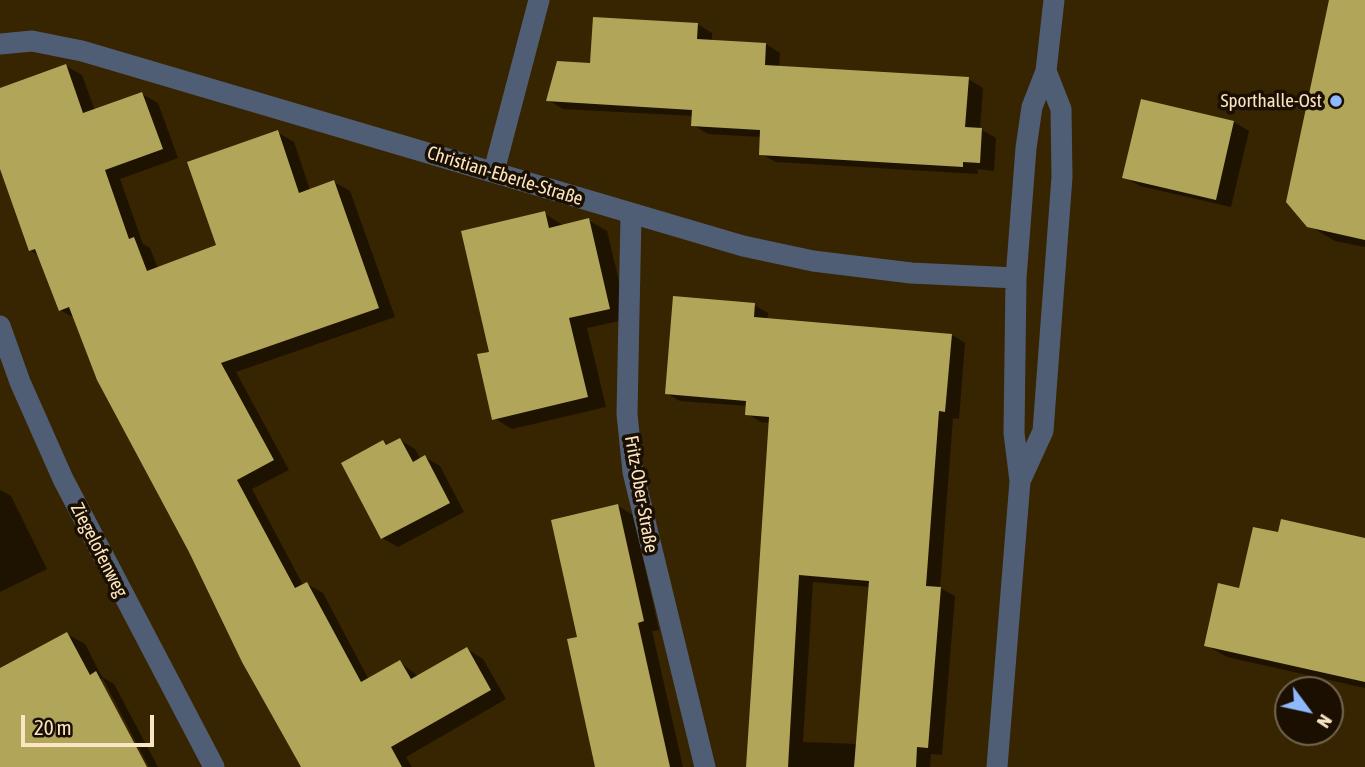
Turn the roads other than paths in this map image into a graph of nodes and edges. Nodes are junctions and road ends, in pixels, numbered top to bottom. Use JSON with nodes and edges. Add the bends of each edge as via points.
{"nodes":[{"id":1,"x":539,"y":0,"type":"edge"},
{"id":2,"x":1054,"y":0,"type":"edge"},
{"id":3,"x":0,"y":44,"type":"edge"},
{"id":4,"x":1046,"y":71,"type":"junction"},
{"id":5,"x":494,"y":171,"type":"junction"},
{"id":6,"x":631,"y":215,"type":"junction"},
{"id":7,"x":1016,"y":278,"type":"junction"},
{"id":8,"x":0,"y":326,"type":"edge"},
{"id":9,"x":10,"y":386,"type":"edge"},
{"id":10,"x":1020,"y":481,"type":"junction"},
{"id":11,"x":214,"y":767,"type":"edge"},
{"id":12,"x":705,"y":767,"type":"edge"},
{"id":13,"x":997,"y":767,"type":"edge"}],
"edges":[{"from":1,"to":5,"type":"street"},
{"from":2,"to":4,"type":"street"},
{"from":3,"to":5,"type":"street","name":"Christian-Eberle-Straße","via":[[32,41],[82,51]]},
{"from":4,"to":7,"type":"street","via":[[1032,107],[1026,148]]},
{"from":4,"to":10,"type":"street","via":[[1061,109],[1062,177],[1043,430]]},
{"from":5,"to":6,"type":"street","name":"Christian-Eberle-Straße"},
{"from":6,"to":7,"type":"street","name":"Christian-Eberle-Straße","via":[[813,261],[911,273]]},
{"from":6,"to":12,"type":"street","name":"Fritz-Ober-Straße","via":[[627,414],[633,472]]},
{"from":7,"to":10,"type":"street","via":[[1014,433]]},
{"from":8,"to":9,"type":"street","name":"Ziegelofenweg"},
{"from":9,"to":11,"type":"street","name":"Ziegelofenweg"},
{"from":10,"to":13,"type":"street"}]}
